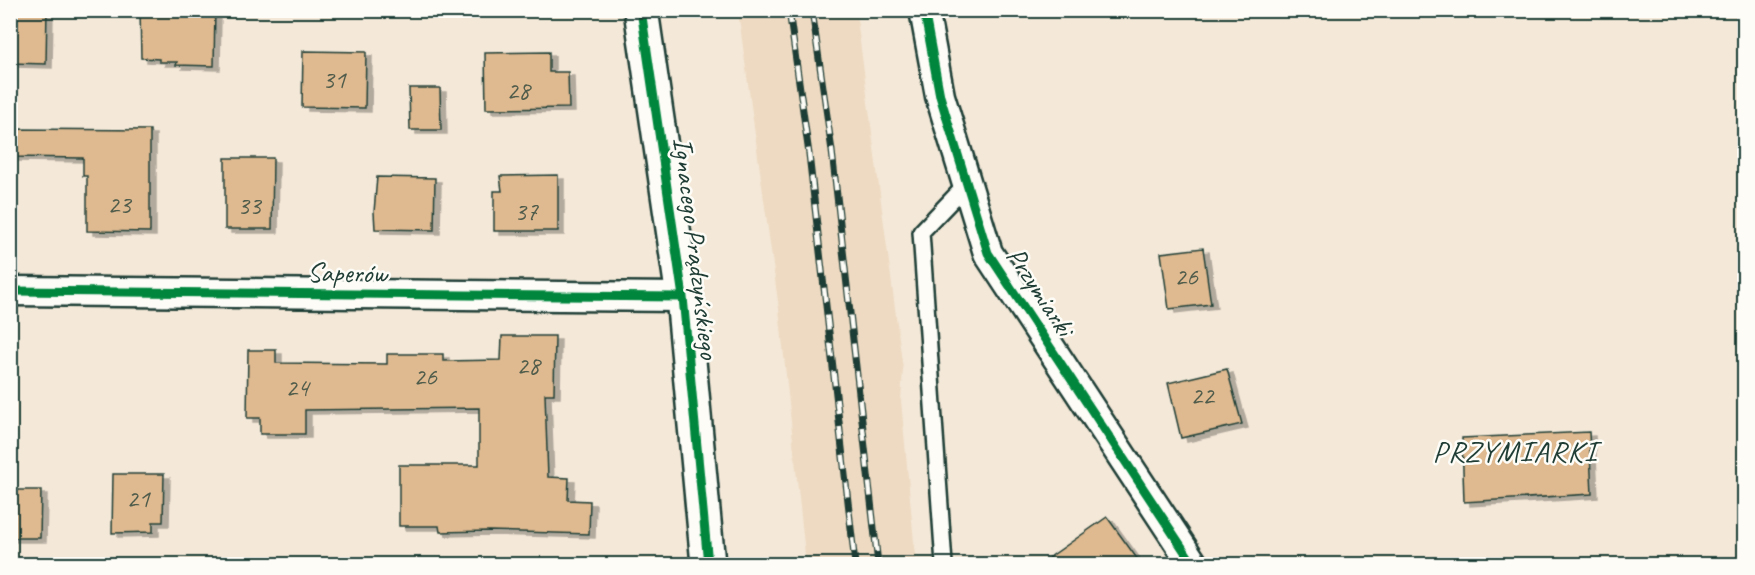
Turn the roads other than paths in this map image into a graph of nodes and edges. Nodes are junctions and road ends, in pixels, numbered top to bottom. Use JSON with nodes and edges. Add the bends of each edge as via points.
{"nodes":[{"id":1,"x":641,"y":10,"type":"edge"},
{"id":2,"x":924,"y":10,"type":"edge"},
{"id":3,"x":966,"y":185,"type":"junction"},
{"id":4,"x":10,"y":291,"type":"edge"},
{"id":5,"x":683,"y":297,"type":"junction"},
{"id":6,"x":708,"y":564,"type":"edge"},
{"id":7,"x":944,"y":564,"type":"edge"},
{"id":8,"x":1193,"y":564,"type":"edge"}],
"edges":[{"from":1,"to":5,"type":"street","name":"Ignacego Prądzyńskiego"},
{"from":2,"to":3,"type":"street","name":"Przymiarki","via":[[940,96]]},
{"from":3,"to":7,"type":"lane","via":[[921,232]]},
{"from":3,"to":8,"type":"street","name":"Przymiarki","via":[[988,253]]},
{"from":4,"to":5,"type":"street","name":"Saperów"},
{"from":5,"to":6,"type":"street","name":"Ignacego Prądzyńskiego"}]}
